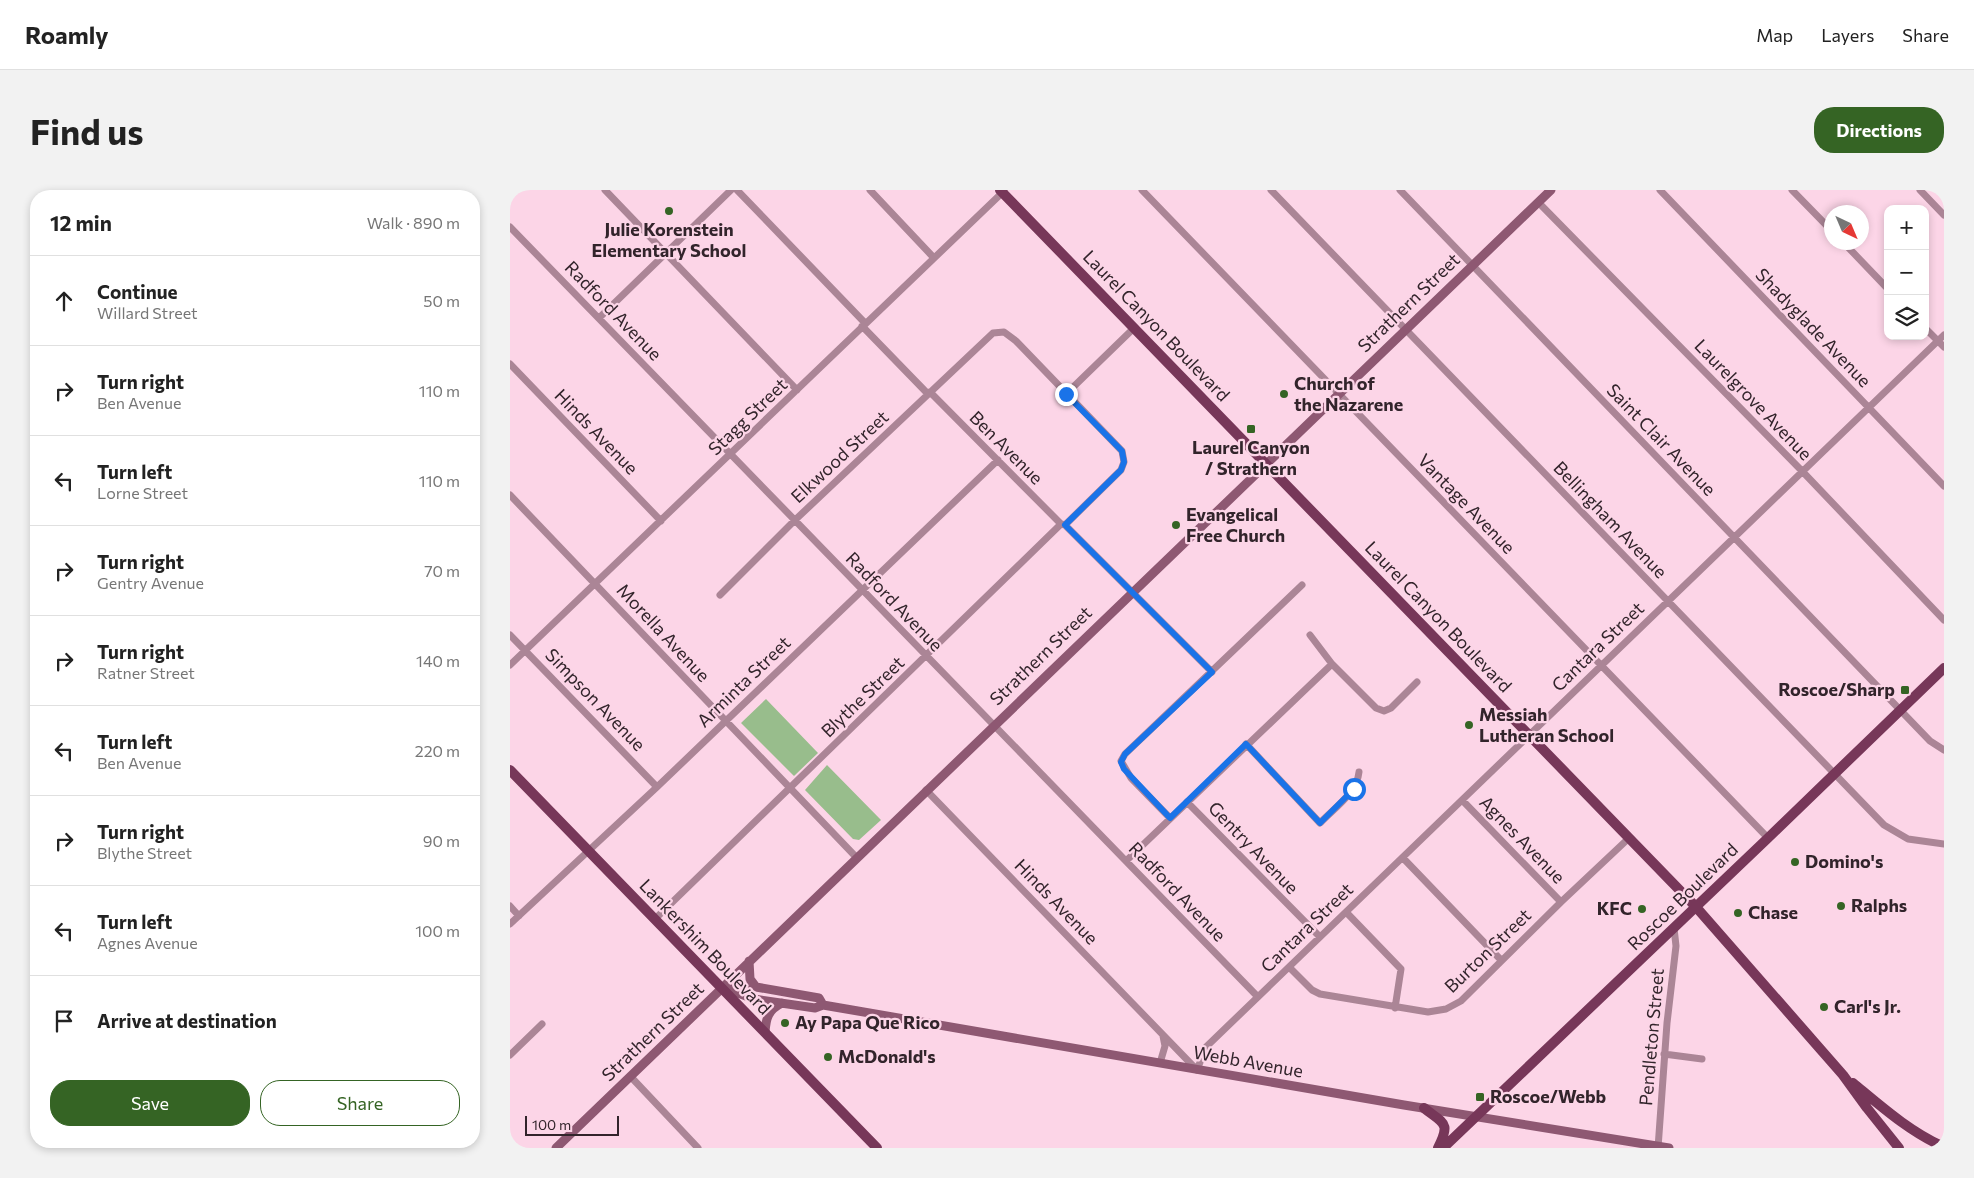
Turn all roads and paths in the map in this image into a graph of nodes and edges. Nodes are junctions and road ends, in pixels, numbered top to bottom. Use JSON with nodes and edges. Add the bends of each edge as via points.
{"nodes":[{"id":1,"x":605,"y":190,"type":"edge"},
{"id":2,"x":731,"y":190,"type":"edge"},
{"id":3,"x":737,"y":190,"type":"edge"},
{"id":4,"x":870,"y":190,"type":"edge"},
{"id":5,"x":1142,"y":190,"type":"edge"},
{"id":6,"x":1271,"y":190,"type":"edge"},
{"id":7,"x":1400,"y":190,"type":"edge"},
{"id":8,"x":1551,"y":190,"type":"edge"},
{"id":9,"x":1660,"y":190,"type":"edge"},
{"id":10,"x":1792,"y":190,"type":"edge"},
{"id":11,"x":1920,"y":190,"type":"edge"},
{"id":12,"x":1003,"y":191,"type":"edge"},
{"id":13,"x":1538,"y":202,"type":"junction"},
{"id":14,"x":1944,"y":215,"type":"edge"},
{"id":15,"x":1824,"y":222,"type":"edge"},
{"id":16,"x":510,"y":227,"type":"edge"},
{"id":17,"x":1851,"y":250,"type":"edge"},
{"id":18,"x":666,"y":254,"type":"junction"},
{"id":19,"x":934,"y":258,"type":"junction"},
{"id":20,"x":1472,"y":265,"type":"junction"},
{"id":21,"x":1884,"y":285,"type":"edge"},
{"id":22,"x":599,"y":318,"type":"junction"},
{"id":23,"x":864,"y":325,"type":"junction"},
{"id":24,"x":1134,"y":328,"type":"junction"},
{"id":25,"x":1405,"y":329,"type":"junction"},
{"id":26,"x":1929,"y":332,"type":"edge"},
{"id":27,"x":1944,"y":335,"type":"edge"},
{"id":28,"x":1938,"y":341,"type":"junction"},
{"id":29,"x":1944,"y":347,"type":"edge"},
{"id":30,"x":510,"y":364,"type":"edge"},
{"id":31,"x":797,"y":390,"type":"junction"},
{"id":32,"x":929,"y":393,"type":"junction"},
{"id":33,"x":1339,"y":393,"type":"junction"},
{"id":34,"x":1066,"y":394,"type":"junction"},
{"id":35,"x":1868,"y":408,"type":"junction"},
{"id":36,"x":730,"y":454,"type":"junction"},
{"id":37,"x":998,"y":460,"type":"junction"},
{"id":38,"x":1266,"y":463,"type":"junction"},
{"id":39,"x":1802,"y":471,"type":"junction"},
{"id":40,"x":1944,"y":486,"type":"edge"},
{"id":41,"x":510,"y":495,"type":"edge"},
{"id":42,"x":661,"y":520,"type":"junction"},
{"id":43,"x":794,"y":521,"type":"junction"},
{"id":44,"x":1063,"y":524,"type":"junction"},
{"id":45,"x":1733,"y":537,"type":"junction"},
{"id":46,"x":595,"y":583,"type":"junction"},
{"id":47,"x":1302,"y":585,"type":"dead end"},
{"id":48,"x":861,"y":590,"type":"junction"},
{"id":49,"x":1132,"y":592,"type":"junction"},
{"id":50,"x":720,"y":594,"type":"dead end"},
{"id":51,"x":1667,"y":601,"type":"junction"},
{"id":52,"x":1944,"y":620,"type":"edge"},
{"id":53,"x":510,"y":635,"type":"edge"},
{"id":54,"x":1310,"y":635,"type":"dead end"},
{"id":55,"x":525,"y":650,"type":"junction"},
{"id":56,"x":926,"y":656,"type":"junction"},
{"id":57,"x":1332,"y":664,"type":"junction"},
{"id":58,"x":510,"y":665,"type":"edge"},
{"id":59,"x":1601,"y":665,"type":"junction"},
{"id":60,"x":1944,"y":668,"type":"edge"},
{"id":61,"x":1212,"y":672,"type":"junction"},
{"id":62,"x":1417,"y":682,"type":"dead end"},
{"id":63,"x":1900,"y":710,"type":"junction"},
{"id":64,"x":725,"y":721,"type":"junction"},
{"id":65,"x":993,"y":725,"type":"junction"},
{"id":66,"x":1530,"y":734,"type":"junction"},
{"id":67,"x":1246,"y":744,"type":"junction"},
{"id":68,"x":1944,"y":750,"type":"edge"},
{"id":69,"x":510,"y":770,"type":"edge"},
{"id":70,"x":1358,"y":772,"type":"dead end"},
{"id":71,"x":1834,"y":774,"type":"junction"},
{"id":72,"x":657,"y":787,"type":"junction"},
{"id":73,"x":790,"y":788,"type":"junction"},
{"id":74,"x":926,"y":790,"type":"junction"},
{"id":75,"x":1462,"y":800,"type":"junction"},
{"id":76,"x":1187,"y":802,"type":"junction"},
{"id":77,"x":1170,"y":818,"type":"junction"},
{"id":78,"x":1629,"y":838,"type":"junction"},
{"id":79,"x":1768,"y":838,"type":"junction"},
{"id":80,"x":1944,"y":844,"type":"edge"},
{"id":81,"x":589,"y":851,"type":"junction"},
{"id":82,"x":856,"y":857,"type":"junction"},
{"id":83,"x":1403,"y":858,"type":"junction"},
{"id":84,"x":1126,"y":861,"type":"junction"},
{"id":85,"x":1561,"y":902,"type":"junction"},
{"id":86,"x":510,"y":906,"type":"edge"},
{"id":87,"x":1696,"y":907,"type":"junction"},
{"id":88,"x":1346,"y":912,"type":"junction"},
{"id":89,"x":519,"y":916,"type":"junction"},
{"id":90,"x":655,"y":919,"type":"junction"},
{"id":91,"x":510,"y":924,"type":"edge"},
{"id":92,"x":1674,"y":928,"type":"junction"},
{"id":93,"x":1320,"y":937,"type":"junction"},
{"id":94,"x":1501,"y":960,"type":"junction"},
{"id":95,"x":749,"y":961,"type":"junction"},
{"id":96,"x":1288,"y":967,"type":"junction"},
{"id":97,"x":756,"y":986,"type":"junction"},
{"id":98,"x":722,"y":987,"type":"junction"},
{"id":99,"x":1258,"y":997,"type":"junction"},
{"id":100,"x":782,"y":1003,"type":"junction"},
{"id":101,"x":823,"y":1005,"type":"junction"},
{"id":102,"x":1395,"y":1008,"type":"junction"},
{"id":103,"x":542,"y":1024,"type":"dead end"},
{"id":104,"x":764,"y":1032,"type":"junction"},
{"id":105,"x":1163,"y":1036,"type":"junction"},
{"id":106,"x":1664,"y":1054,"type":"junction"},
{"id":107,"x":510,"y":1055,"type":"edge"},
{"id":108,"x":1702,"y":1059,"type":"dead end"},
{"id":109,"x":1160,"y":1063,"type":"junction"},
{"id":110,"x":1197,"y":1070,"type":"junction"},
{"id":111,"x":1843,"y":1075,"type":"junction"},
{"id":112,"x":631,"y":1077,"type":"junction"},
{"id":113,"x":1424,"y":1108,"type":"junction"},
{"id":114,"x":1475,"y":1117,"type":"junction"},
{"id":115,"x":1888,"y":1135,"type":"junction"},
{"id":116,"x":1944,"y":1147,"type":"edge"},
{"id":117,"x":556,"y":1148,"type":"edge"},
{"id":118,"x":698,"y":1148,"type":"edge"},
{"id":119,"x":877,"y":1148,"type":"edge"},
{"id":120,"x":1438,"y":1148,"type":"edge"},
{"id":121,"x":1443,"y":1148,"type":"edge"},
{"id":122,"x":1658,"y":1148,"type":"edge"},
{"id":123,"x":1669,"y":1148,"type":"edge"},
{"id":124,"x":1890,"y":1148,"type":"edge"},
{"id":125,"x":1899,"y":1148,"type":"edge"}],
"edges":[{"from":1,"to":18,"type":"street"},
{"from":2,"to":18,"type":"street"},
{"from":3,"to":23,"type":"street","name":"Ben Avenue"},
{"from":4,"to":19,"type":"street"},
{"from":5,"to":33,"type":"street","name":"Vantage Avenue"},
{"from":6,"to":25,"type":"street","name":"Bellingham Avenue"},
{"from":7,"to":20,"type":"street","name":"Saint Clair Avenue"},
{"from":8,"to":13,"type":"street","name":"Strathern Street"},
{"from":9,"to":35,"type":"street","name":"Shadyglade Avenue"},
{"from":10,"to":15,"type":"street"},
{"from":11,"to":14,"type":"street"},
{"from":12,"to":19,"type":"street","name":"Stagg Street"},
{"from":12,"to":24,"type":"main road","name":"Laurel Canyon Boulevard"},
{"from":13,"to":20,"type":"street","name":"Strathern Street"},
{"from":13,"to":39,"type":"street","name":"Laurelgrove Avenue"},
{"from":16,"to":22,"type":"street","name":"Radford Avenue"},
{"from":17,"to":21,"type":"street"},
{"from":18,"to":22,"type":"street"},
{"from":18,"to":31,"type":"street"},
{"from":19,"to":23,"type":"street","name":"Stagg Street"},
{"from":20,"to":25,"type":"street","name":"Strathern Street"},
{"from":20,"to":45,"type":"street","name":"Saint Clair Avenue"},
{"from":22,"to":36,"type":"street","name":"Radford Avenue"},
{"from":23,"to":31,"type":"street","name":"Stagg Street"},
{"from":23,"to":32,"type":"street","name":"Ben Avenue"},
{"from":24,"to":34,"type":"street"},
{"from":24,"to":38,"type":"main road","name":"Laurel Canyon Boulevard"},
{"from":25,"to":33,"type":"street","name":"Strathern Street"},
{"from":25,"to":51,"type":"street","name":"Bellingham Avenue"},
{"from":26,"to":28,"type":"street"},
{"from":27,"to":28,"type":"street","name":"Cantara Street"},
{"from":28,"to":29,"type":"street"},
{"from":28,"to":35,"type":"street","name":"Cantara Street"},
{"from":30,"to":42,"type":"street","name":"Hinds Avenue"},
{"from":31,"to":36,"type":"street","name":"Stagg Street"},
{"from":32,"to":34,"type":"street","name":"Elkwood Street","via":[[982,342],[999,331],[1008,334]]},
{"from":32,"to":37,"type":"street","name":"Ben Avenue"},
{"from":32,"to":43,"type":"street","name":"Elkwood Street"},
{"from":33,"to":38,"type":"street","name":"Strathern Street"},
{"from":33,"to":59,"type":"street","name":"Vantage Avenue"},
{"from":34,"to":44,"type":"street","name":"Blythe Street","via":[[1122,451],[1124,462],[1121,470]]},
{"from":35,"to":39,"type":"street","name":"Cantara Street"},
{"from":35,"to":40,"type":"street","name":"Shadyglade Avenue"},
{"from":36,"to":42,"type":"street","name":"Stagg Street"},
{"from":36,"to":43,"type":"street","name":"Radford Avenue"},
{"from":37,"to":44,"type":"street","name":"Ben Avenue"},
{"from":37,"to":48,"type":"street","name":"Arminta Street"},
{"from":38,"to":49,"type":"street","name":"Strathern Street"},
{"from":38,"to":66,"type":"main road","name":"Laurel Canyon Boulevard"},
{"from":39,"to":45,"type":"street","name":"Cantara Street"},
{"from":39,"to":52,"type":"street","name":"Laurelgrove Avenue"},
{"from":41,"to":46,"type":"street","name":"Morella Avenue"},
{"from":42,"to":46,"type":"street","name":"Stagg Street"},
{"from":43,"to":48,"type":"street","name":"Radford Avenue"},
{"from":43,"to":50,"type":"street","name":"Elkwood Street"},
{"from":44,"to":49,"type":"street","name":"Ben Avenue"},
{"from":44,"to":56,"type":"street","name":"Blythe Street"},
{"from":45,"to":51,"type":"street","name":"Cantara Street"},
{"from":45,"to":63,"type":"street","name":"Saint Clair Avenue"},
{"from":46,"to":55,"type":"street","name":"Stagg Street"},
{"from":46,"to":64,"type":"street","name":"Morella Avenue"},
{"from":47,"to":61,"type":"street"},
{"from":48,"to":56,"type":"street","name":"Radford Avenue"},
{"from":48,"to":64,"type":"street","name":"Arminta Street"},
{"from":49,"to":61,"type":"street","name":"Ben Avenue"},
{"from":49,"to":65,"type":"street","name":"Strathern Street"},
{"from":51,"to":59,"type":"street","name":"Cantara Street"},
{"from":51,"to":71,"type":"street","name":"Bellingham Avenue"},
{"from":53,"to":55,"type":"street","name":"Simpson Avenue"},
{"from":54,"to":57,"type":"street"},
{"from":55,"to":58,"type":"street","name":"Stagg Street"},
{"from":55,"to":72,"type":"street","name":"Simpson Avenue"},
{"from":56,"to":65,"type":"street","name":"Radford Avenue"},
{"from":56,"to":73,"type":"street","name":"Blythe Street"},
{"from":57,"to":62,"type":"street","via":[[1376,708],[1384,711]]},
{"from":57,"to":67,"type":"street"},
{"from":59,"to":66,"type":"street","name":"Cantara Street"},
{"from":59,"to":79,"type":"street","name":"Vantage Avenue"},
{"from":60,"to":63,"type":"main road","name":"Roscoe Boulevard"},
{"from":61,"to":77,"type":"street","via":[[1125,754],[1121,762],[1131,778]]},
{"from":63,"to":68,"type":"street","name":"Saint Clair Avenue","via":[[1930,741]]},
{"from":63,"to":71,"type":"main road","name":"Roscoe Boulevard"},
{"from":64,"to":72,"type":"street","name":"Arminta Street"},
{"from":64,"to":73,"type":"street","name":"Morella Avenue"},
{"from":65,"to":74,"type":"street","name":"Strathern Street"},
{"from":65,"to":84,"type":"street","name":"Radford Avenue"},
{"from":66,"to":75,"type":"street","name":"Cantara Street"},
{"from":66,"to":78,"type":"main road","name":"Laurel Canyon Boulevard"},
{"from":67,"to":70,"type":"street","via":[[1320,823],[1354,789]]},
{"from":67,"to":76,"type":"street"},
{"from":69,"to":81,"type":"main road","name":"Lankershim Boulevard"},
{"from":71,"to":79,"type":"main road","name":"Roscoe Boulevard"},
{"from":71,"to":80,"type":"street","name":"Bellingham Avenue","via":[[1898,835]]},
{"from":72,"to":81,"type":"street","name":"Arminta Street"},
{"from":73,"to":82,"type":"street","name":"Morella Avenue"},
{"from":73,"to":90,"type":"street","name":"Blythe Street"},
{"from":74,"to":82,"type":"street","name":"Strathern Street"},
{"from":74,"to":105,"type":"street","name":"Hinds Avenue"},
{"from":75,"to":83,"type":"street","name":"Cantara Street"},
{"from":75,"to":85,"type":"street","name":"Agnes Avenue"},
{"from":76,"to":77,"type":"street"},
{"from":76,"to":93,"type":"street","name":"Gentry Avenue"},
{"from":77,"to":84,"type":"street"},
{"from":78,"to":85,"type":"street","name":"Burton Street"},
{"from":78,"to":87,"type":"main road","name":"Laurel Canyon Boulevard"},
{"from":79,"to":87,"type":"main road","name":"Roscoe Boulevard"},
{"from":81,"to":89,"type":"street","name":"Arminta Street"},
{"from":81,"to":90,"type":"main road","name":"Lankershim Boulevard"},
{"from":82,"to":95,"type":"street","name":"Strathern Street"},
{"from":83,"to":88,"type":"street","name":"Cantara Street"},
{"from":83,"to":94,"type":"street"},
{"from":84,"to":99,"type":"street","name":"Radford Avenue"},
{"from":85,"to":94,"type":"street","name":"Burton Street"},
{"from":86,"to":89,"type":"street"},
{"from":87,"to":92,"type":"main road","name":"Roscoe Boulevard"},
{"from":87,"to":111,"type":"main road","name":"Laurel Canyon Boulevard"},
{"from":88,"to":93,"type":"street","name":"Cantara Street"},
{"from":88,"to":102,"type":"street","via":[[1401,969]]},
{"from":89,"to":91,"type":"street","name":"Arminta Street"},
{"from":90,"to":98,"type":"main road","name":"Lankershim Boulevard"},
{"from":92,"to":106,"type":"street","name":"Pendleton Street","via":[[1676,946]]},
{"from":92,"to":114,"type":"main road","name":"Roscoe Boulevard"},
{"from":93,"to":96,"type":"street","name":"Cantara Street"},
{"from":94,"to":102,"type":"street","name":"Burton Street","via":[[1461,1001],[1446,1009],[1428,1012]]},
{"from":95,"to":97,"type":"street","via":[[750,979]]},
{"from":95,"to":98,"type":"street","name":"Strathern Street"},
{"from":96,"to":99,"type":"street","name":"Cantara Street"},
{"from":96,"to":102,"type":"street","name":"Burton Street","via":[[1320,994]]},
{"from":97,"to":98,"type":"street","name":"Webb Avenue"},
{"from":97,"to":101,"type":"street","name":"Webb Avenue","via":[[819,998]]},
{"from":98,"to":100,"type":"street","name":"Webb Avenue","via":[[754,999]]},
{"from":98,"to":104,"type":"main road","name":"Lankershim Boulevard"},
{"from":98,"to":112,"type":"street","name":"Strathern Street"},
{"from":99,"to":110,"type":"street","name":"Cantara Street","via":[[1206,1047]]},
{"from":100,"to":101,"type":"street","name":"Webb Avenue","via":[[815,1008]]},
{"from":100,"to":104,"type":"street","via":[[768,1013]]},
{"from":101,"to":109,"type":"street","name":"Webb Avenue"},
{"from":103,"to":107,"type":"street"},
{"from":104,"to":119,"type":"main road","name":"Lankershim Boulevard"},
{"from":105,"to":109,"type":"street","via":[[1165,1046]]},
{"from":105,"to":110,"type":"street","name":"Hinds Avenue"},
{"from":106,"to":108,"type":"street"},
{"from":106,"to":122,"type":"street","name":"Pendleton Street"},
{"from":109,"to":110,"type":"street","name":"Webb Avenue"},
{"from":110,"to":113,"type":"street","name":"Webb Avenue"},
{"from":111,"to":115,"type":"main road","name":"Laurel Canyon Boulevard"},
{"from":111,"to":116,"type":"main road","name":"Laurel Canyon Boulevard","via":[[1900,1122]]},
{"from":112,"to":117,"type":"street","name":"Strathern Street"},
{"from":112,"to":118,"type":"street"},
{"from":113,"to":114,"type":"street","name":"Webb Avenue"},
{"from":113,"to":120,"type":"main road","via":[[1445,1126]]},
{"from":114,"to":121,"type":"main road","name":"Roscoe Boulevard"},
{"from":114,"to":122,"type":"street","name":"Webb Avenue"},
{"from":115,"to":124,"type":"main road"},
{"from":115,"to":125,"type":"main road","name":"Laurel Canyon Boulevard"},
{"from":122,"to":123,"type":"street","name":"Webb Avenue"}]}
